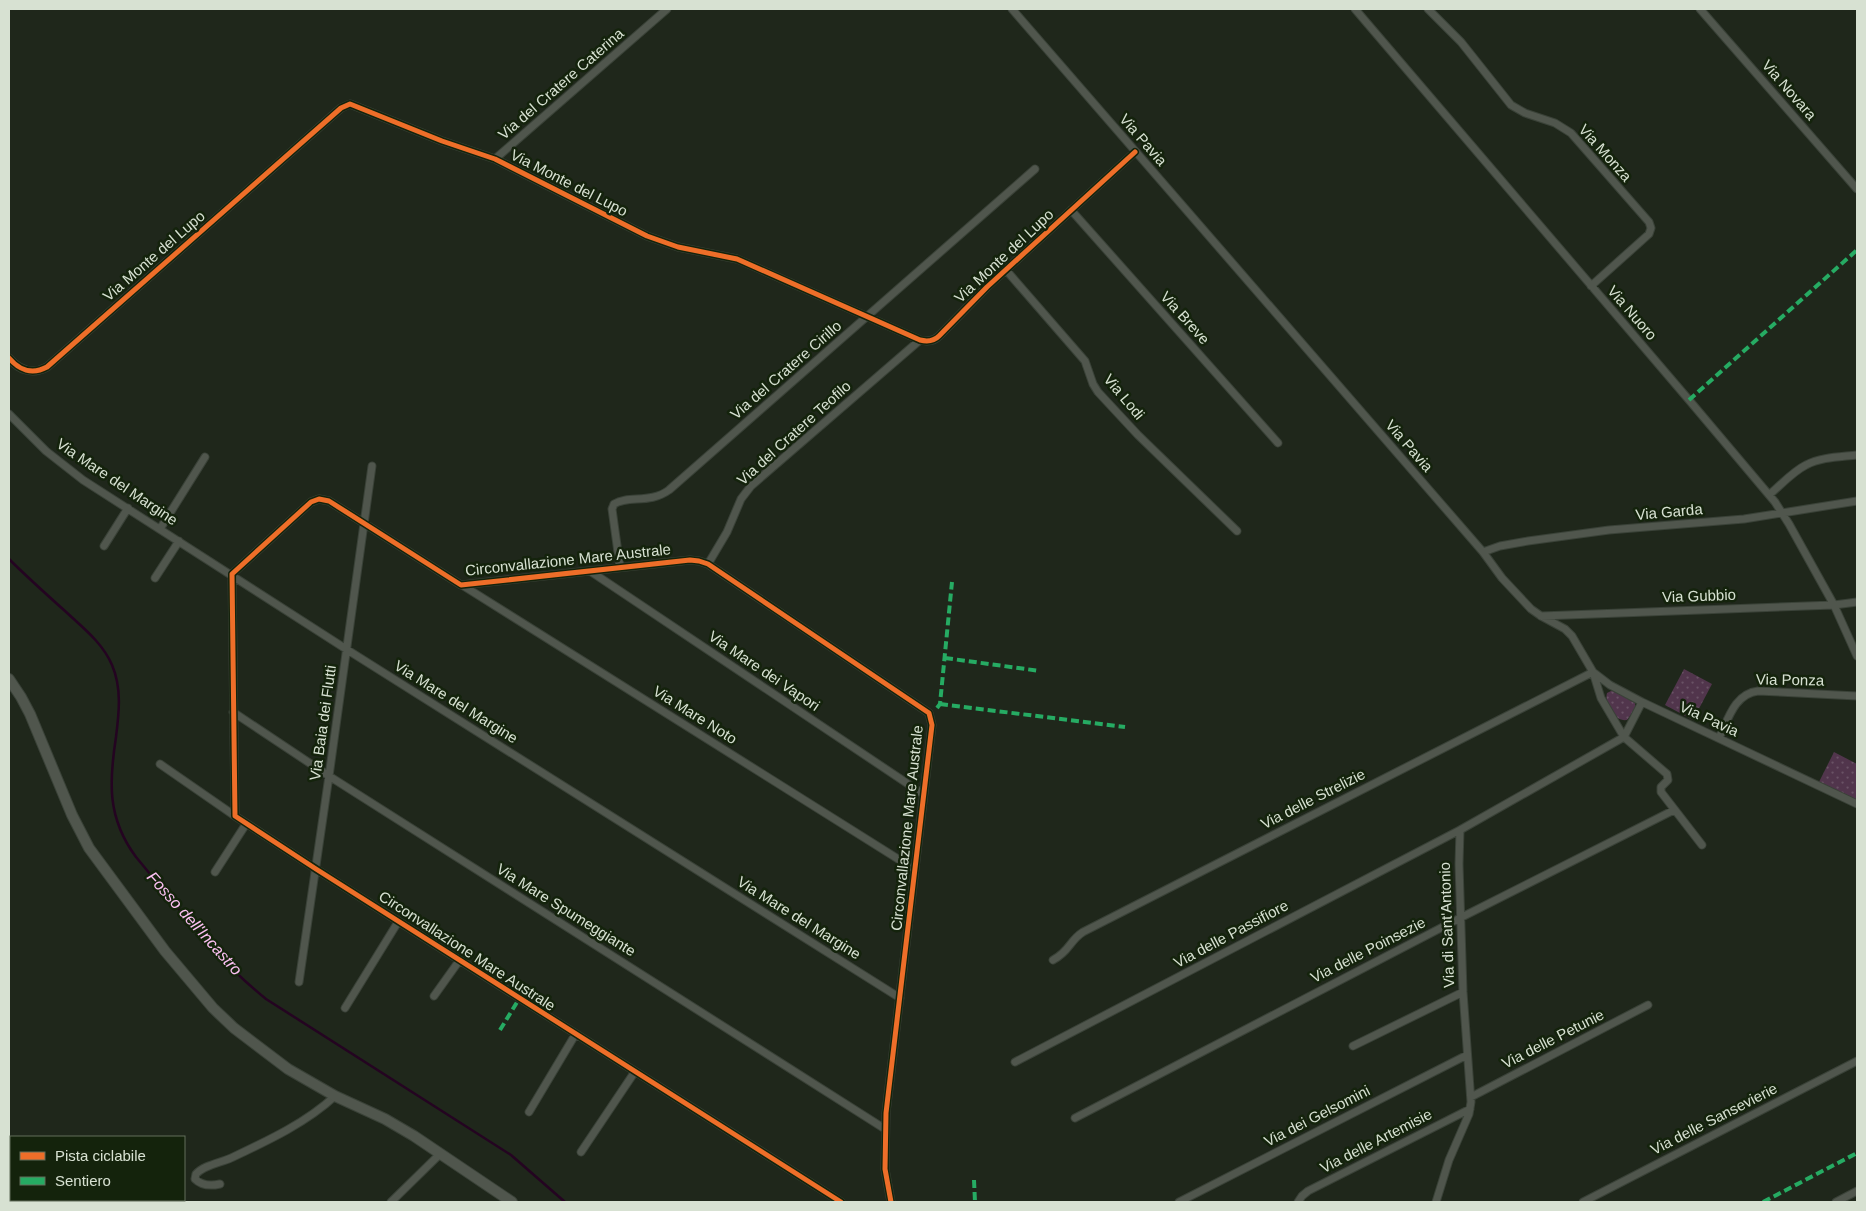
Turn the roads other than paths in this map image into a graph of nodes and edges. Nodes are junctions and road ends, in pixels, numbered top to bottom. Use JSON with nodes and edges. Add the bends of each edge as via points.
{"nodes":[{"id":1,"x":667,"y":9,"type":"edge"},
{"id":2,"x":1012,"y":9,"type":"edge"},
{"id":3,"x":1355,"y":9,"type":"edge"},
{"id":4,"x":1428,"y":9,"type":"edge"},
{"id":5,"x":1700,"y":9,"type":"edge"},
{"id":6,"x":1135,"y":152,"type":"junction"},
{"id":7,"x":495,"y":159,"type":"junction"},
{"id":8,"x":1034,"y":169,"type":"dead end"},
{"id":9,"x":1857,"y":189,"type":"edge"},
{"id":10,"x":1071,"y":210,"type":"junction"},
{"id":11,"x":1006,"y":270,"type":"junction"},
{"id":12,"x":1591,"y":286,"type":"junction"},
{"id":13,"x":868,"y":317,"type":"junction"},
{"id":14,"x":920,"y":340,"type":"junction"},
{"id":15,"x":9,"y":358,"type":"edge"},
{"id":16,"x":9,"y":414,"type":"edge"},
{"id":17,"x":1278,"y":443,"type":"dead end"},
{"id":18,"x":1857,"y":455,"type":"edge"},
{"id":19,"x":205,"y":456,"type":"dead end"},
{"id":20,"x":372,"y":466,"type":"dead end"},
{"id":21,"x":1769,"y":495,"type":"junction"},
{"id":22,"x":1857,"y":501,"type":"edge"},
{"id":23,"x":128,"y":508,"type":"junction"},
{"id":24,"x":1782,"y":512,"type":"junction"},
{"id":25,"x":365,"y":524,"type":"junction"},
{"id":26,"x":160,"y":528,"type":"junction"},
{"id":27,"x":1237,"y":531,"type":"dead end"},
{"id":28,"x":179,"y":541,"type":"junction"},
{"id":29,"x":104,"y":546,"type":"dead end"},
{"id":30,"x":1483,"y":552,"type":"junction"},
{"id":31,"x":708,"y":564,"type":"junction"},
{"id":32,"x":620,"y":568,"type":"junction"},
{"id":33,"x":590,"y":570,"type":"junction"},
{"id":34,"x":232,"y":574,"type":"junction"},
{"id":35,"x":155,"y":578,"type":"dead end"},
{"id":36,"x":461,"y":585,"type":"junction"},
{"id":37,"x":1857,"y":602,"type":"edge"},
{"id":38,"x":1834,"y":605,"type":"junction"},
{"id":39,"x":1541,"y":616,"type":"junction"},
{"id":40,"x":346,"y":649,"type":"junction"},
{"id":41,"x":1857,"y":656,"type":"edge"},
{"id":42,"x":1593,"y":672,"type":"junction"},
{"id":43,"x":9,"y":679,"type":"edge"},
{"id":44,"x":1857,"y":696,"type":"edge"},
{"id":45,"x":1642,"y":702,"type":"junction"},
{"id":46,"x":233,"y":712,"type":"junction"},
{"id":47,"x":1624,"y":737,"type":"junction"},
{"id":48,"x":1719,"y":738,"type":"junction"},
{"id":49,"x":160,"y":764,"type":"dead end"},
{"id":50,"x":330,"y":776,"type":"junction"},
{"id":51,"x":923,"y":794,"type":"junction"},
{"id":52,"x":1857,"y":804,"type":"edge"},
{"id":53,"x":1674,"y":810,"type":"junction"},
{"id":54,"x":235,"y":816,"type":"junction"},
{"id":55,"x":246,"y":824,"type":"junction"},
{"id":56,"x":1460,"y":830,"type":"junction"},
{"id":57,"x":1702,"y":845,"type":"dead end"},
{"id":58,"x":316,"y":869,"type":"junction"},
{"id":59,"x":914,"y":869,"type":"junction"},
{"id":60,"x":214,"y":872,"type":"dead end"},
{"id":61,"x":1460,"y":918,"type":"junction"},
{"id":62,"x":398,"y":922,"type":"junction"},
{"id":63,"x":1053,"y":960,"type":"dead end"},
{"id":64,"x":459,"y":961,"type":"junction"},
{"id":65,"x":299,"y":982,"type":"dead end"},
{"id":66,"x":1463,"y":992,"type":"junction"},
{"id":67,"x":434,"y":996,"type":"dead end"},
{"id":68,"x":900,"y":998,"type":"junction"},
{"id":69,"x":1648,"y":1005,"type":"dead end"},
{"id":70,"x":345,"y":1008,"type":"dead end"},
{"id":71,"x":576,"y":1035,"type":"junction"},
{"id":72,"x":1353,"y":1046,"type":"dead end"},
{"id":73,"x":1467,"y":1055,"type":"junction"},
{"id":74,"x":1857,"y":1061,"type":"edge"},
{"id":75,"x":1015,"y":1062,"type":"dead end"},
{"id":76,"x":634,"y":1072,"type":"junction"},
{"id":77,"x":335,"y":1096,"type":"junction"},
{"id":78,"x":1471,"y":1097,"type":"junction"},
{"id":79,"x":1470,"y":1109,"type":"junction"},
{"id":80,"x":529,"y":1112,"type":"dead end"},
{"id":81,"x":1075,"y":1118,"type":"dead end"},
{"id":82,"x":885,"y":1129,"type":"junction"},
{"id":83,"x":581,"y":1152,"type":"dead end"},
{"id":84,"x":440,"y":1154,"type":"junction"},
{"id":85,"x":220,"y":1184,"type":"dead end"},
{"id":86,"x":1857,"y":1191,"type":"edge"},
{"id":87,"x":391,"y":1202,"type":"edge"},
{"id":88,"x":512,"y":1202,"type":"edge"},
{"id":89,"x":841,"y":1202,"type":"edge"},
{"id":90,"x":891,"y":1202,"type":"edge"},
{"id":91,"x":1179,"y":1202,"type":"edge"},
{"id":92,"x":1298,"y":1202,"type":"edge"},
{"id":93,"x":1436,"y":1202,"type":"edge"},
{"id":94,"x":1583,"y":1202,"type":"edge"},
{"id":95,"x":1836,"y":1202,"type":"edge"}],
"edges":[{"from":1,"to":7,"type":"street","name":"Via del Cratere Caterina"},
{"from":2,"to":6,"type":"street","name":"Via Pavia"},
{"from":3,"to":12,"type":"street","name":"Via Nuoro"},
{"from":4,"to":12,"type":"street","name":"Via Monza","via":[[1461,42],[1507,102],[1570,133],[1650,224],[1649,234]]},
{"from":5,"to":9,"type":"street","name":"Via Novara"},
{"from":6,"to":10,"type":"street","name":"Via Monte del Lupo"},
{"from":6,"to":30,"type":"street","name":"Via Pavia"},
{"from":7,"to":13,"type":"street","name":"Via Monte del Lupo","via":[[647,236],[678,247],[737,259]]},
{"from":7,"to":15,"type":"street","name":"Via Monte del Lupo","via":[[350,104],[341,108],[47,366],[36,371],[27,370]]},
{"from":8,"to":13,"type":"street","name":"Via del Cratere Cirillo"},
{"from":10,"to":11,"type":"street","name":"Via Monte del Lupo"},
{"from":10,"to":17,"type":"street","name":"Via Breve"},
{"from":11,"to":14,"type":"street","name":"Via Monte del Lupo","via":[[937,338]]},
{"from":11,"to":27,"type":"street","name":"Via Lodi","via":[[1084,361],[1098,392]]},
{"from":12,"to":21,"type":"street","name":"Via Nuoro"},
{"from":13,"to":14,"type":"street","name":"Via Monte del Lupo"},
{"from":13,"to":32,"type":"street","name":"Via del Cratere Cirillo","via":[[670,490],[656,497],[614,504]]},
{"from":14,"to":31,"type":"street","name":"Via del Cratere Teofilo","via":[[751,486]]},
{"from":16,"to":23,"type":"street","name":"Via Mare del Margine","via":[[54,458]]},
{"from":18,"to":21,"type":"street","via":[[1821,459],[1808,464],[1796,470]]},
{"from":19,"to":26,"type":"street"},
{"from":20,"to":25,"type":"street","name":"Via Baia dei Flutti"},
{"from":21,"to":24,"type":"street","name":"Via Nuoro"},
{"from":22,"to":24,"type":"street","name":"Via Garda"},
{"from":23,"to":26,"type":"street","name":"Via Mare del Margine"},
{"from":23,"to":29,"type":"street"},
{"from":24,"to":30,"type":"street","name":"Via Garda","via":[[1744,519],[1609,530],[1528,541]]},
{"from":24,"to":38,"type":"street","name":"Via Nuoro"},
{"from":25,"to":34,"type":"street","name":"Circonvallazione Mare Australe","via":[[327,500],[313,501]]},
{"from":25,"to":36,"type":"street","name":"Circonvallazione Mare Australe"},
{"from":25,"to":40,"type":"street","name":"Via Baia dei Flutti"},
{"from":26,"to":28,"type":"street","name":"Via Mare del Margine"},
{"from":28,"to":34,"type":"street","name":"Via Mare del Margine"},
{"from":28,"to":35,"type":"street"},
{"from":30,"to":39,"type":"street","name":"Via Pavia","via":[[1506,582]]},
{"from":31,"to":32,"type":"street","name":"Circonvallazione Mare Australe","via":[[693,560]]},
{"from":31,"to":51,"type":"street","name":"Circonvallazione Mare Australe","via":[[928,711],[932,725]]},
{"from":32,"to":33,"type":"street","name":"Circonvallazione Mare Australe"},
{"from":33,"to":36,"type":"street","name":"Circonvallazione Mare Australe"},
{"from":33,"to":51,"type":"street","name":"Via Mare dei Vapori"},
{"from":34,"to":40,"type":"street","name":"Via Mare del Margine"},
{"from":34,"to":46,"type":"street"},
{"from":36,"to":59,"type":"street","name":"Via Mare Noto"},
{"from":37,"to":38,"type":"street","name":"Via Gubbio"},
{"from":38,"to":39,"type":"street","name":"Via Gubbio"},
{"from":38,"to":41,"type":"street","name":"Via Nuoro"},
{"from":39,"to":42,"type":"street","name":"Via Pavia","via":[[1572,636]]},
{"from":40,"to":50,"type":"street","name":"Via Baia dei Flutti"},
{"from":40,"to":68,"type":"street","name":"Via Mare del Margine"},
{"from":42,"to":45,"type":"street","name":"Via Pavia"},
{"from":42,"to":47,"type":"street","via":[[1599,695]]},
{"from":42,"to":63,"type":"street","name":"Via delle Strelizie","via":[[1083,932],[1064,954]]},
{"from":43,"to":77,"type":"main road","via":[[28,710],[86,842],[165,951],[204,999],[234,1028],[277,1062]]},
{"from":44,"to":48,"type":"street","name":"Via Ponza","via":[[1749,693],[1738,700]]},
{"from":45,"to":47,"type":"street"},
{"from":45,"to":48,"type":"street","name":"Via Pavia"},
{"from":46,"to":50,"type":"street","name":"Via Mare Spumeggiante"},
{"from":46,"to":54,"type":"street"},
{"from":47,"to":53,"type":"street","via":[[1667,774],[1668,780],[1661,790]]},
{"from":47,"to":56,"type":"street"},
{"from":48,"to":52,"type":"street","name":"Via Pavia"},
{"from":49,"to":54,"type":"street","name":"Circonvallazione Mare Australe"},
{"from":50,"to":58,"type":"street","name":"Via Baia dei Flutti"},
{"from":50,"to":82,"type":"street","name":"Via Mare Spumeggiante"},
{"from":51,"to":59,"type":"street","name":"Circonvallazione Mare Australe"},
{"from":53,"to":57,"type":"street"},
{"from":53,"to":61,"type":"street","name":"Via delle Poinsezie"},
{"from":54,"to":55,"type":"street","name":"Circonvallazione Mare Australe"},
{"from":55,"to":58,"type":"street","name":"Circonvallazione Mare Australe"},
{"from":55,"to":60,"type":"street"},
{"from":56,"to":61,"type":"street","name":"Via di Sant'Antonio"},
{"from":56,"to":75,"type":"street","name":"Via delle Passifiore"},
{"from":58,"to":62,"type":"street","name":"Circonvallazione Mare Australe"},
{"from":58,"to":65,"type":"street","name":"Via Baia dei Flutti"},
{"from":59,"to":68,"type":"street","name":"Circonvallazione Mare Australe"},
{"from":61,"to":66,"type":"street","name":"Via di Sant'Antonio"},
{"from":61,"to":81,"type":"street","name":"Via delle Poinsezie"},
{"from":62,"to":64,"type":"street","name":"Circonvallazione Mare Australe"},
{"from":62,"to":70,"type":"street"},
{"from":64,"to":67,"type":"street"},
{"from":64,"to":71,"type":"street","name":"Circonvallazione Mare Australe"},
{"from":66,"to":72,"type":"street"},
{"from":66,"to":73,"type":"street","name":"Via di Sant'Antonio"},
{"from":68,"to":82,"type":"street","name":"Circonvallazione Mare Australe"},
{"from":69,"to":78,"type":"street","name":"Via delle Petunie"},
{"from":71,"to":76,"type":"street","name":"Circonvallazione Mare Australe"},
{"from":71,"to":80,"type":"street"},
{"from":73,"to":78,"type":"street","name":"Via di Sant'Antonio"},
{"from":73,"to":91,"type":"street","name":"Via dei Gelsomini"},
{"from":74,"to":94,"type":"street","name":"Via delle Sansevierie"},
{"from":76,"to":83,"type":"street"},
{"from":76,"to":89,"type":"street","name":"Circonvallazione Mare Australe"},
{"from":77,"to":84,"type":"main road","via":[[385,1119]]},
{"from":77,"to":85,"type":"street","via":[[302,1121],[196,1174],[195,1179],[199,1183]]},
{"from":78,"to":79,"type":"street","name":"Via di Sant'Antonio"},
{"from":79,"to":92,"type":"street","name":"Via delle Artemisie","via":[[1308,1191]]},
{"from":79,"to":93,"type":"street","name":"Via di Sant'Antonio"},
{"from":82,"to":90,"type":"street","name":"Circonvallazione Mare Australe","via":[[886,1176]]},
{"from":84,"to":87,"type":"street"},
{"from":84,"to":88,"type":"main road"},
{"from":86,"to":95,"type":"street"}]}
